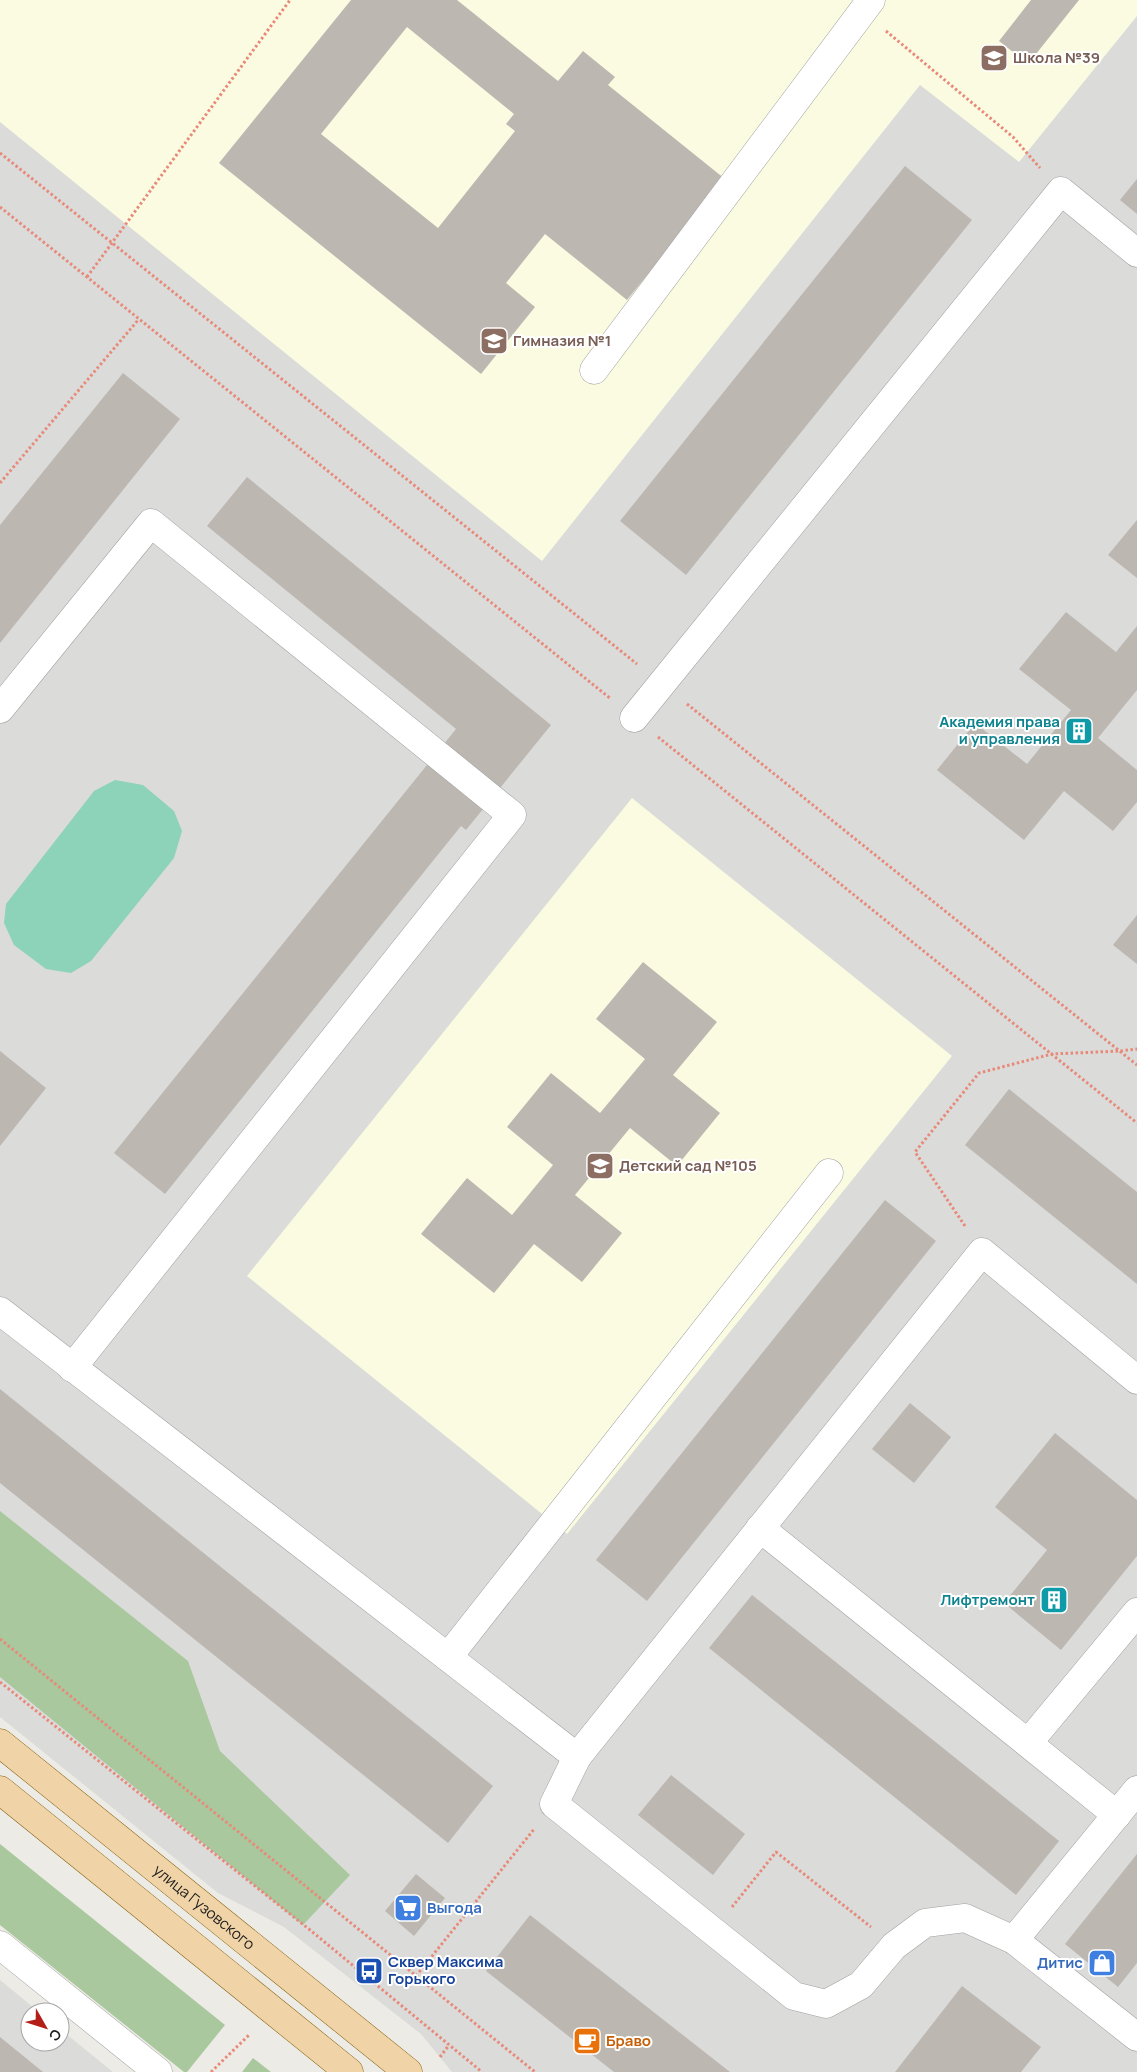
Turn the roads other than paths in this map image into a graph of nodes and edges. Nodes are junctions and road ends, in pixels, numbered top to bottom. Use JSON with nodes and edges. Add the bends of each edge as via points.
{"nodes":[{"id":1,"x":867,"y":6,"type":"edge"},
{"id":2,"x":1137,"y":253,"type":"edge"},
{"id":3,"x":594,"y":370,"type":"dead end"},
{"id":4,"x":0,"y":709,"type":"edge"},
{"id":5,"x":634,"y":718,"type":"road end"},
{"id":6,"x":829,"y":1173,"type":"dead end"},
{"id":7,"x":0,"y":1311,"type":"edge"},
{"id":8,"x":72,"y":1368,"type":"junction"},
{"id":9,"x":1137,"y":1380,"type":"edge"},
{"id":10,"x":760,"y":1528,"type":"junction"},
{"id":11,"x":1137,"y":1612,"type":"edge"},
{"id":12,"x":448,"y":1657,"type":"junction"},
{"id":13,"x":0,"y":1743,"type":"edge"},
{"id":14,"x":1028,"y":1743,"type":"junction"},
{"id":15,"x":577,"y":1757,"type":"junction"},
{"id":16,"x":0,"y":1790,"type":"edge"},
{"id":17,"x":1137,"y":1790,"type":"edge"},
{"id":18,"x":1117,"y":1815,"type":"junction"},
{"id":19,"x":1014,"y":1940,"type":"junction"},
{"id":20,"x":0,"y":1945,"type":"edge"},
{"id":21,"x":1137,"y":2036,"type":"edge"},
{"id":22,"x":158,"y":2072,"type":"edge"},
{"id":23,"x":348,"y":2072,"type":"edge"},
{"id":24,"x":408,"y":2072,"type":"edge"}],
"edges":[{"from":1,"to":3,"type":"lane"},
{"from":2,"to":5,"type":"lane","via":[[1061,191]]},
{"from":4,"to":8,"type":"lane","via":[[151,523],[512,815]]},
{"from":6,"to":12,"type":"lane"},
{"from":7,"to":8,"type":"lane"},
{"from":8,"to":12,"type":"lane"},
{"from":9,"to":10,"type":"lane","via":[[982,1252]]},
{"from":10,"to":14,"type":"lane"},
{"from":10,"to":15,"type":"lane"},
{"from":11,"to":14,"type":"lane"},
{"from":12,"to":15,"type":"lane"},
{"from":13,"to":24,"type":"main road","name":"улица Гузовского"},
{"from":14,"to":18,"type":"lane"},
{"from":15,"to":19,"type":"lane","via":[[554,1804],[794,1996],[826,2004],[861,1985],[894,1946],[925,1923],[965,1918]]},
{"from":16,"to":23,"type":"main road"},
{"from":17,"to":18,"type":"lane"},
{"from":18,"to":19,"type":"lane"},
{"from":19,"to":21,"type":"lane"},
{"from":20,"to":22,"type":"lane"}]}
